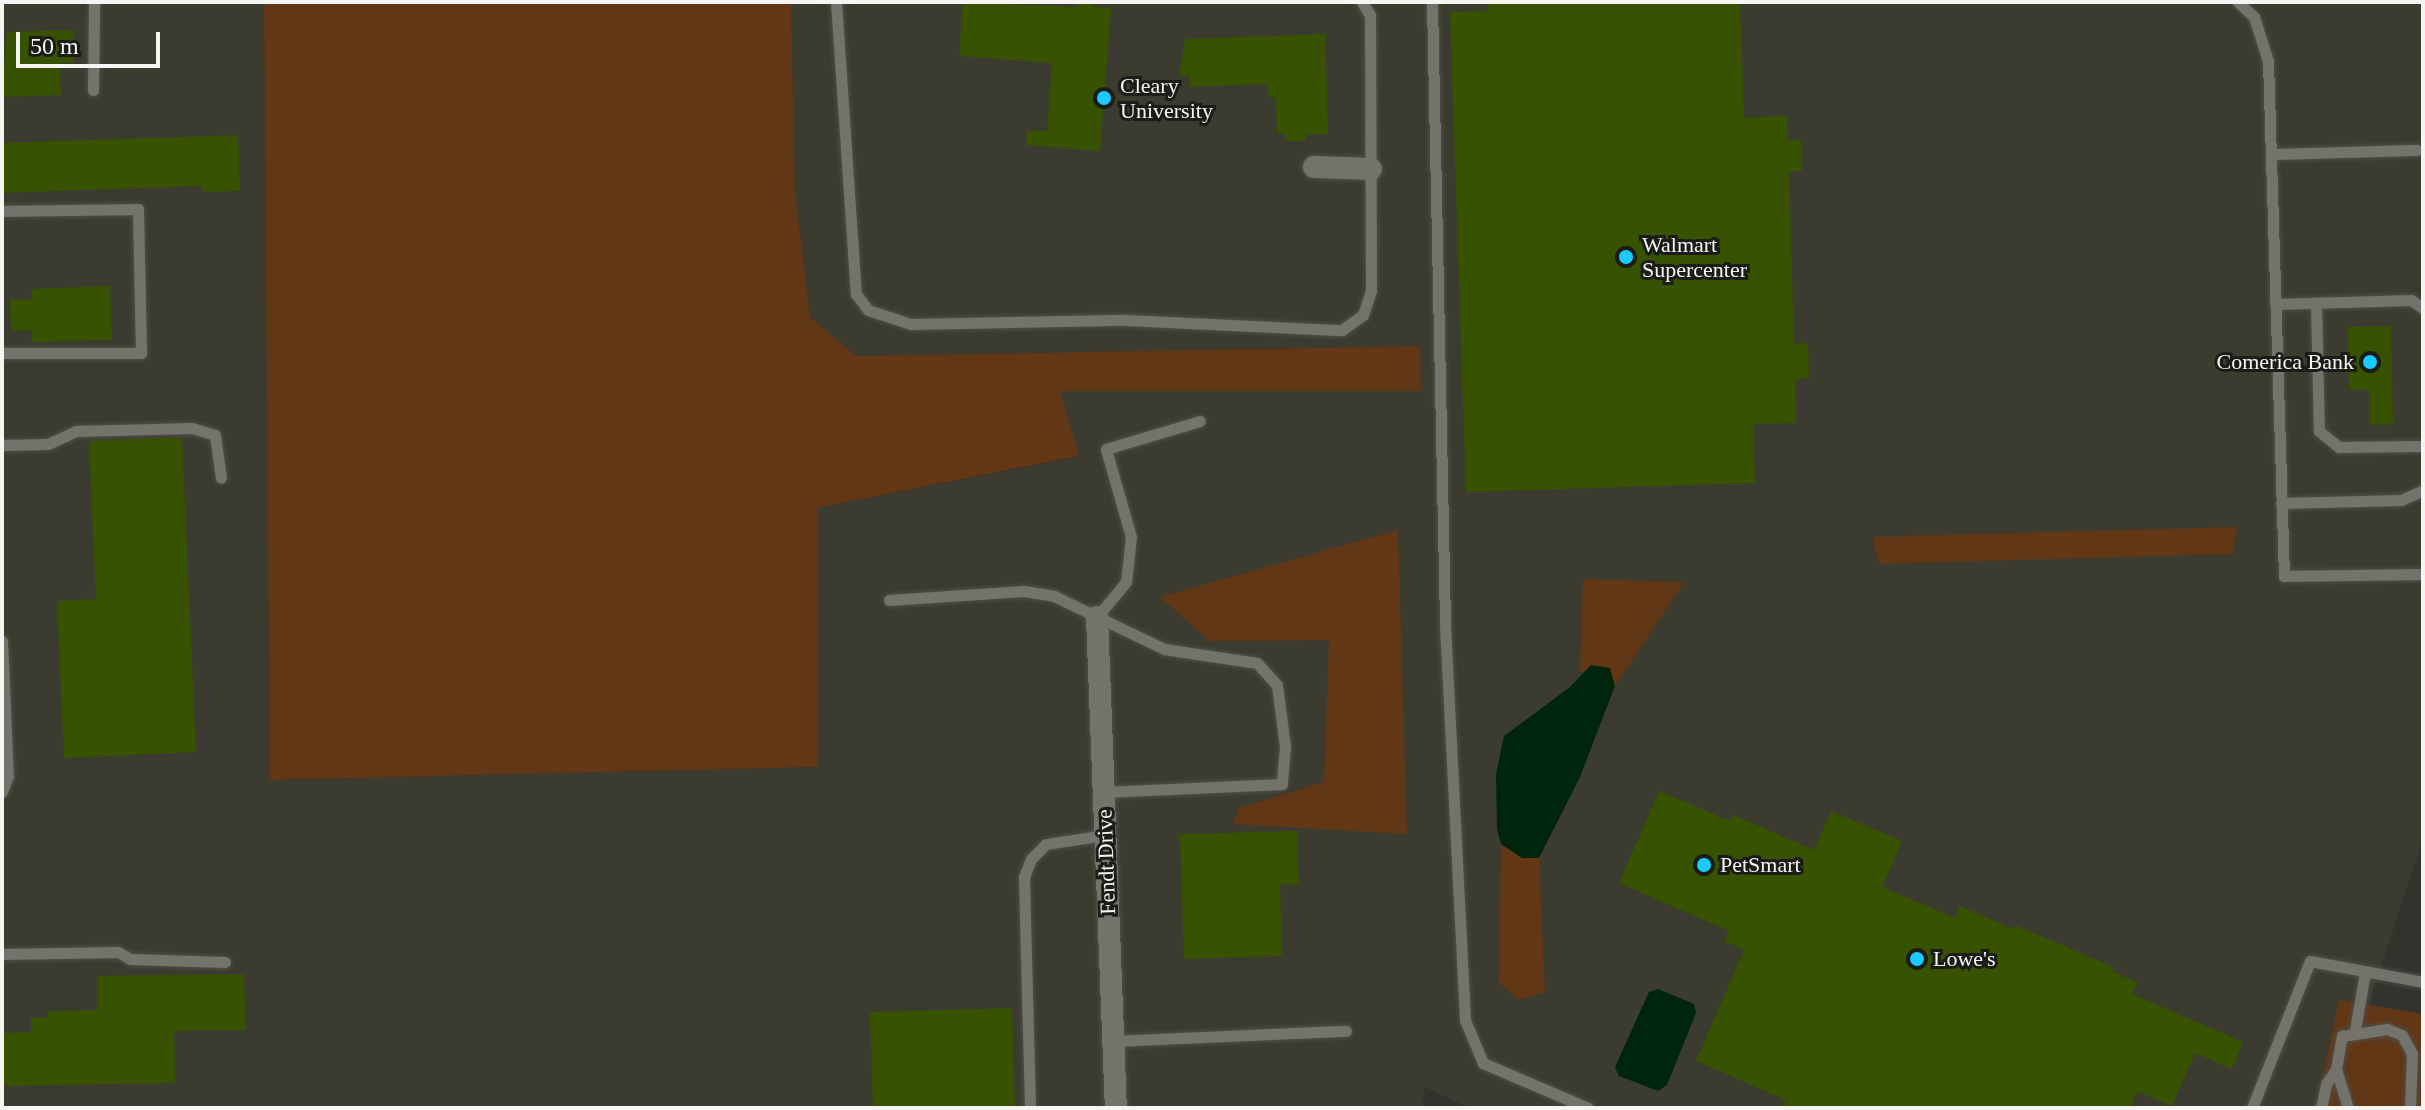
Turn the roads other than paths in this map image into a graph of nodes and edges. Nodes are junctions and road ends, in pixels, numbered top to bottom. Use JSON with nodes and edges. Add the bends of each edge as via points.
{"nodes":[{"id":1,"x":94,"y":2,"type":"edge"},
{"id":2,"x":836,"y":2,"type":"edge"},
{"id":3,"x":1362,"y":2,"type":"edge"},
{"id":4,"x":1432,"y":2,"type":"edge"},
{"id":5,"x":2238,"y":2,"type":"edge"},
{"id":6,"x":93,"y":90,"type":"dead end"},
{"id":7,"x":2417,"y":150,"type":"dead end"},
{"id":8,"x":2271,"y":154,"type":"junction"},
{"id":9,"x":1314,"y":167,"type":"dead end"},
{"id":10,"x":1371,"y":169,"type":"junction"},
{"id":11,"x":2,"y":211,"type":"edge"},
{"id":12,"x":2316,"y":303,"type":"junction"},
{"id":13,"x":2275,"y":304,"type":"junction"},
{"id":14,"x":2423,"y":308,"type":"edge"},
{"id":15,"x":2,"y":353,"type":"edge"},
{"id":16,"x":1200,"y":421,"type":"dead end"},
{"id":17,"x":2,"y":445,"type":"edge"},
{"id":18,"x":2423,"y":446,"type":"edge"},
{"id":19,"x":221,"y":478,"type":"dead end"},
{"id":20,"x":2423,"y":490,"type":"edge"},
{"id":21,"x":2281,"y":503,"type":"junction"},
{"id":22,"x":2423,"y":574,"type":"edge"},
{"id":23,"x":889,"y":600,"type":"dead end"},
{"id":24,"x":1097,"y":617,"type":"junction"},
{"id":25,"x":2,"y":641,"type":"edge"},
{"id":26,"x":2,"y":792,"type":"edge"},
{"id":27,"x":1104,"y":792,"type":"junction"},
{"id":28,"x":1105,"y":835,"type":"junction"},
{"id":29,"x":2,"y":954,"type":"edge"},
{"id":30,"x":225,"y":962,"type":"dead end"},
{"id":31,"x":2365,"y":972,"type":"junction"},
{"id":32,"x":2423,"y":982,"type":"edge"},
{"id":33,"x":2355,"y":1030,"type":"junction"},
{"id":34,"x":1346,"y":1031,"type":"dead end"},
{"id":35,"x":1113,"y":1041,"type":"junction"},
{"id":36,"x":2336,"y":1069,"type":"junction"},
{"id":37,"x":1030,"y":1108,"type":"edge"},
{"id":38,"x":1116,"y":1108,"type":"edge"},
{"id":39,"x":1588,"y":1108,"type":"edge"},
{"id":40,"x":2252,"y":1108,"type":"edge"},
{"id":41,"x":2321,"y":1108,"type":"edge"},
{"id":42,"x":2348,"y":1108,"type":"edge"},
{"id":43,"x":2410,"y":1108,"type":"edge"}],
"edges":[{"from":1,"to":6,"type":"lane"},
{"from":2,"to":10,"type":"lane","via":[[856,294],[868,310],[886,319],[911,324],[1126,320],[1342,330],[1363,315],[1371,291]]},
{"from":3,"to":10,"type":"lane","via":[[1370,15]]},
{"from":4,"to":39,"type":"lane","via":[[1446,637],[1465,1020],[1483,1063]]},
{"from":5,"to":8,"type":"lane","via":[[2254,17],[2268,61]]},
{"from":7,"to":8,"type":"lane"},
{"from":8,"to":13,"type":"lane"},
{"from":9,"to":10,"type":"street"},
{"from":11,"to":15,"type":"lane","via":[[138,209],[141,353]]},
{"from":12,"to":13,"type":"lane"},
{"from":12,"to":14,"type":"lane","via":[[2411,300]]},
{"from":12,"to":18,"type":"lane","via":[[2319,431],[2339,447]]},
{"from":13,"to":21,"type":"lane"},
{"from":16,"to":24,"type":"lane","via":[[1106,449],[1131,537],[1126,582]]},
{"from":17,"to":19,"type":"lane","via":[[48,444],[76,431],[192,428],[215,435]]},
{"from":20,"to":21,"type":"lane","via":[[2401,500]]},
{"from":21,"to":22,"type":"lane","via":[[2284,576]]},
{"from":23,"to":24,"type":"lane","via":[[1024,591],[1054,596]]},
{"from":24,"to":27,"type":"street","name":"Fendt Drive"},
{"from":24,"to":27,"type":"lane","via":[[1164,649],[1257,663],[1277,685],[1285,747],[1282,784]]},
{"from":25,"to":26,"type":"lane","via":[[8,776]]},
{"from":27,"to":28,"type":"street","name":"Fendt Drive"},
{"from":28,"to":35,"type":"street","name":"Fendt Drive"},
{"from":28,"to":37,"type":"lane","via":[[1046,844],[1031,859],[1024,877]]},
{"from":29,"to":30,"type":"lane","via":[[118,952],[130,959]]},
{"from":31,"to":32,"type":"lane"},
{"from":31,"to":33,"type":"lane"},
{"from":31,"to":40,"type":"lane","via":[[2310,961]]},
{"from":33,"to":36,"type":"lane","via":[[2342,1036]]},
{"from":33,"to":43,"type":"lane","via":[[2387,1029],[2402,1035],[2412,1054]]},
{"from":34,"to":35,"type":"lane"},
{"from":35,"to":38,"type":"street","name":"Fendt Drive"},
{"from":36,"to":41,"type":"lane"},
{"from":36,"to":42,"type":"lane"}]}
